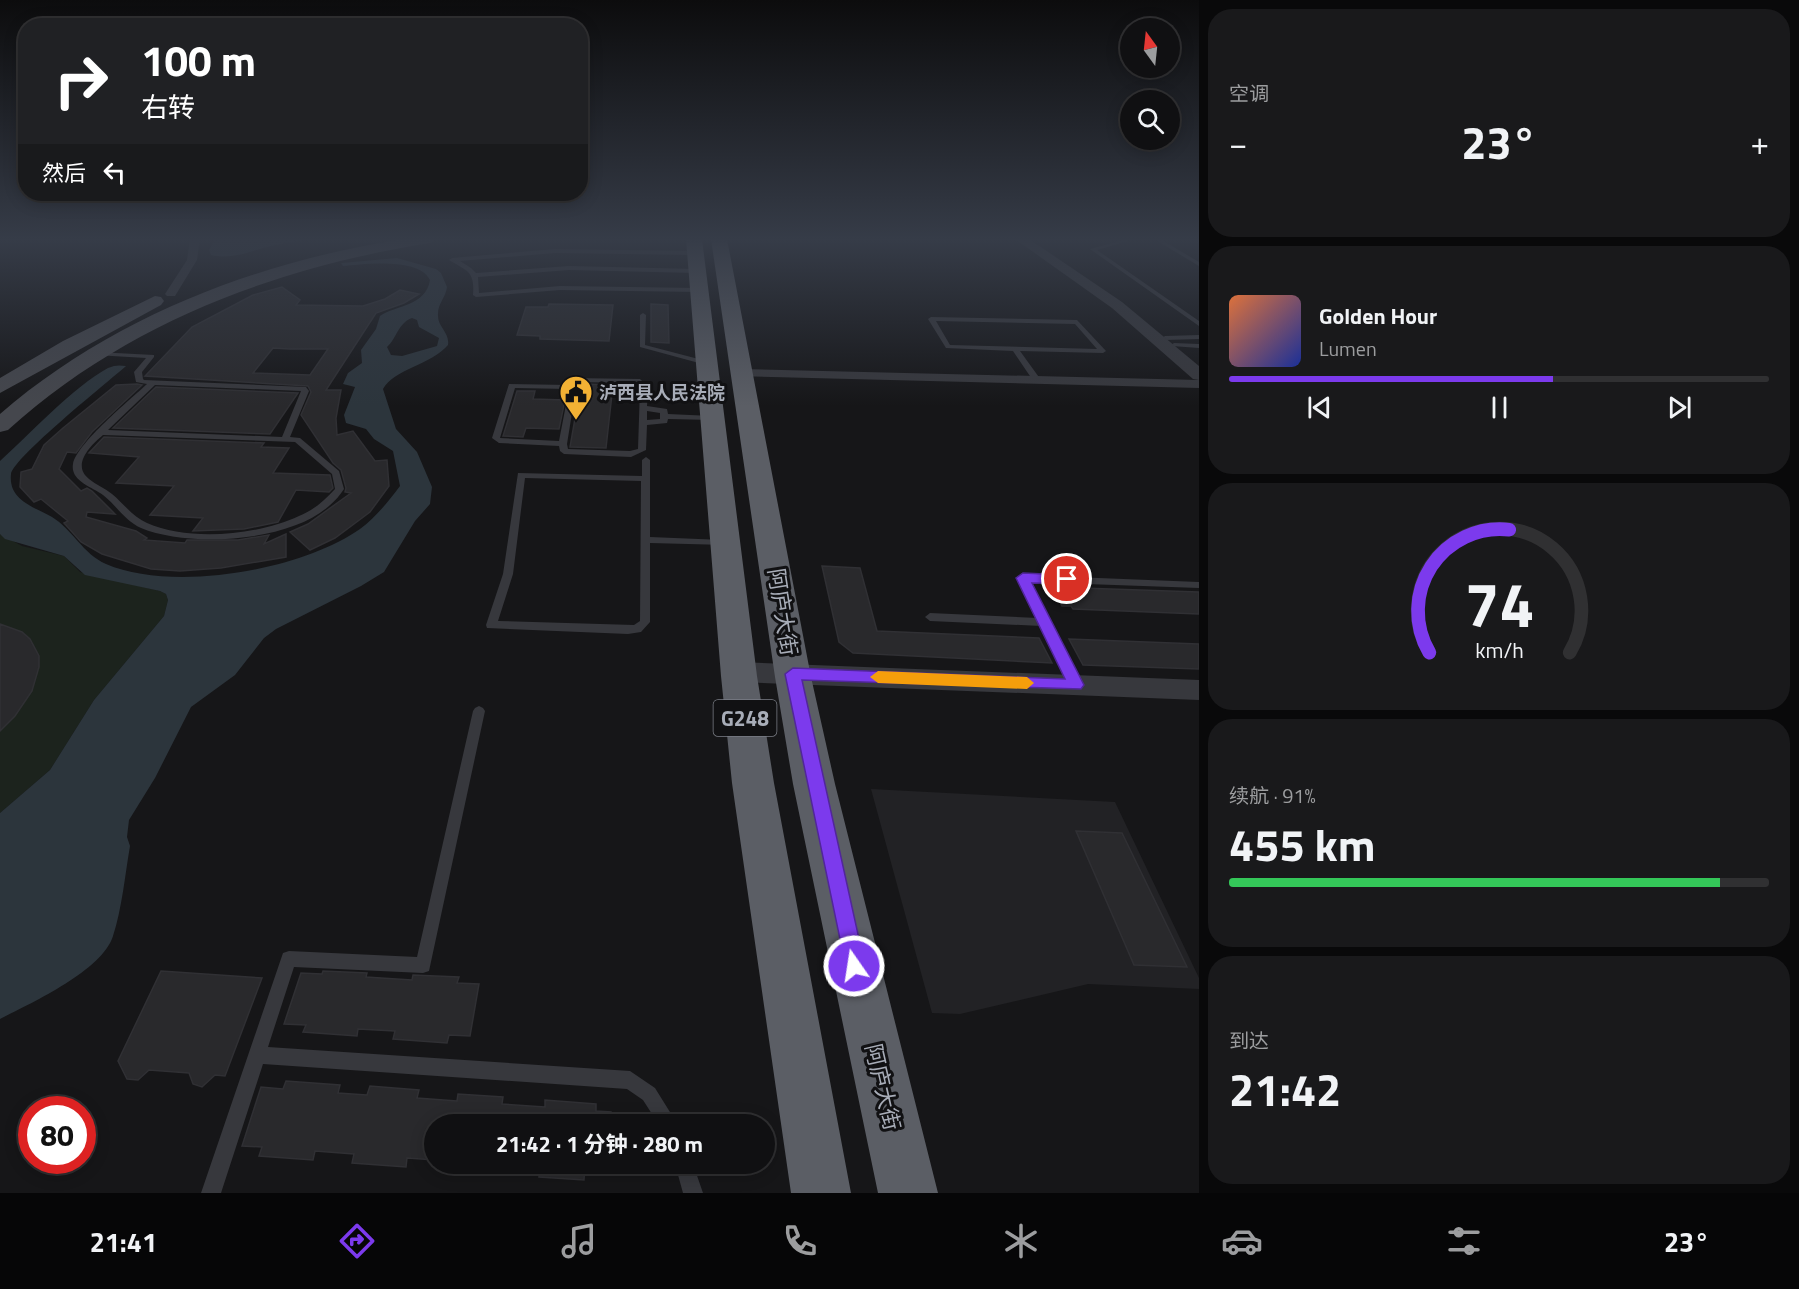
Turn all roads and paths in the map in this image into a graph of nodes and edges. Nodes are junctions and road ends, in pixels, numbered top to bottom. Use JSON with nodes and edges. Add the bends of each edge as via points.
{"nodes":[{"id":1,"x":170,"y":295,"type":"edge"},
{"id":2,"x":212,"y":295,"type":"edge"},
{"id":3,"x":709,"y":295,"type":"edge"},
{"id":4,"x":709,"y":295,"type":"edge"},
{"id":5,"x":1102,"y":295,"type":"edge"},
{"id":6,"x":1111,"y":295,"type":"edge"},
{"id":7,"x":1158,"y":295,"type":"edge"},
{"id":8,"x":643,"y":315,"type":"dead end"},
{"id":9,"x":1199,"y":324,"type":"edge"},
{"id":10,"x":1199,"y":337,"type":"edge"},
{"id":11,"x":1169,"y":341,"type":"junction"},
{"id":12,"x":1199,"y":346,"type":"edge"},
{"id":13,"x":1015,"y":349,"type":"junction"},
{"id":14,"x":97,"y":354,"type":"junction"},
{"id":15,"x":1199,"y":367,"type":"edge"},
{"id":16,"x":724,"y":368,"type":"junction"},
{"id":17,"x":1199,"y":375,"type":"edge"},
{"id":18,"x":1037,"y":380,"type":"junction"},
{"id":19,"x":152,"y":384,"type":"junction"},
{"id":20,"x":1199,"y":384,"type":"edge"},
{"id":21,"x":0,"y":387,"type":"edge"},
{"id":22,"x":573,"y":387,"type":"junction"},
{"id":23,"x":643,"y":408,"type":"junction"},
{"id":24,"x":664,"y":416,"type":"junction"},
{"id":25,"x":713,"y":418,"type":"junction"},
{"id":26,"x":643,"y":423,"type":"junction"},
{"id":27,"x":0,"y":424,"type":"edge"},
{"id":28,"x":101,"y":432,"type":"junction"},
{"id":29,"x":286,"y":438,"type":"junction"},
{"id":30,"x":562,"y":444,"type":"junction"},
{"id":31,"x":646,"y":460,"type":"dead end"},
{"id":32,"x":646,"y":479,"type":"junction"},
{"id":33,"x":645,"y":540,"type":"junction"},
{"id":34,"x":726,"y":543,"type":"junction"},
{"id":35,"x":1199,"y":585,"type":"edge"},
{"id":36,"x":930,"y":617,"type":"dead end"},
{"id":37,"x":1045,"y":622,"type":"junction"},
{"id":38,"x":739,"y":672,"type":"junction"},
{"id":39,"x":793,"y":674,"type":"junction"},
{"id":40,"x":1076,"y":685,"type":"junction"},
{"id":41,"x":1199,"y":690,"type":"edge"},
{"id":42,"x":479,"y":711,"type":"dead end"},
{"id":43,"x":258,"y":1055,"type":"junction"},
{"id":44,"x":662,"y":1114,"type":"edge"},
{"id":45,"x":687,"y":1174,"type":"edge"},
{"id":46,"x":211,"y":1193,"type":"edge"},
{"id":47,"x":693,"y":1193,"type":"edge"},
{"id":48,"x":821,"y":1193,"type":"edge"},
{"id":49,"x":908,"y":1193,"type":"edge"}],
"edges":[{"from":1,"to":21,"type":"main road","via":[[70,345]]},
{"from":2,"to":14,"type":"main road"},
{"from":3,"to":16,"type":"highway","name":"阿庐大街","number":"G248"},
{"from":4,"to":16,"type":"highway","name":"阿庐大街","number":"G248"},
{"from":5,"to":17,"type":"street"},
{"from":6,"to":11,"type":"street"},
{"from":7,"to":9,"type":"lane"},
{"from":8,"to":16,"type":"lane","via":[[642,346]]},
{"from":10,"to":11,"type":"lane"},
{"from":11,"to":12,"type":"lane"},
{"from":11,"to":15,"type":"street"},
{"from":13,"to":13,"type":"lane","via":[[1103,351],[1077,322],[931,319],[948,347]]},
{"from":13,"to":18,"type":"lane"},
{"from":14,"to":19,"type":"lane","via":[[152,356],[137,375],[139,380]]},
{"from":14,"to":27,"type":"main road","via":[[52,382]]},
{"from":16,"to":18,"type":"street"},
{"from":16,"to":25,"type":"highway","name":"阿庐大街","number":"G248"},
{"from":16,"to":39,"type":"highway","name":"阿庐大街","number":"G248"},
{"from":18,"to":20,"type":"street"},
{"from":19,"to":28,"type":"lane"},
{"from":19,"to":29,"type":"lane","via":[[303,389]]},
{"from":22,"to":23,"type":"lane","via":[[574,380],[637,381],[644,387]]},
{"from":22,"to":30,"type":"lane"},
{"from":22,"to":30,"type":"lane","via":[[512,386],[496,438]]},
{"from":23,"to":24,"type":"lane","via":[[659,409]]},
{"from":23,"to":26,"type":"lane"},
{"from":24,"to":25,"type":"lane"},
{"from":24,"to":26,"type":"lane","via":[[659,423]]},
{"from":25,"to":34,"type":"highway","name":"阿庐大街","number":"G248"},
{"from":26,"to":30,"type":"lane","via":[[642,450],[638,453],[564,451]]},
{"from":28,"to":29,"type":"lane"},
{"from":28,"to":29,"type":"lane","via":[[78,461],[81,477],[106,493],[135,521],[154,530],[191,536],[263,530],[305,518],[330,502],[340,489],[338,476],[297,440]]},
{"from":31,"to":32,"type":"lane"},
{"from":32,"to":33,"type":"lane"},
{"from":32,"to":33,"type":"lane","via":[[521,475],[510,566],[491,625],[637,628],[645,622]]},
{"from":33,"to":34,"type":"lane"},
{"from":34,"to":38,"type":"highway","name":"阿庐大街","number":"G248"},
{"from":35,"to":37,"type":"lane","via":[[1023,578]]},
{"from":36,"to":37,"type":"lane"},
{"from":37,"to":40,"type":"lane"},
{"from":38,"to":39,"type":"street"},
{"from":38,"to":48,"type":"highway","name":"阿庐大街","number":"G248","via":[[774,922]]},
{"from":39,"to":40,"type":"street"},
{"from":39,"to":49,"type":"highway","name":"阿庐大街","number":"G248","via":[[844,922]]},
{"from":40,"to":41,"type":"street"},
{"from":42,"to":43,"type":"lane","via":[[423,966],[290,959]]},
{"from":43,"to":44,"type":"lane","via":[[630,1080],[649,1094]]},
{"from":43,"to":46,"type":"lane"},
{"from":45,"to":47,"type":"lane"}]}
